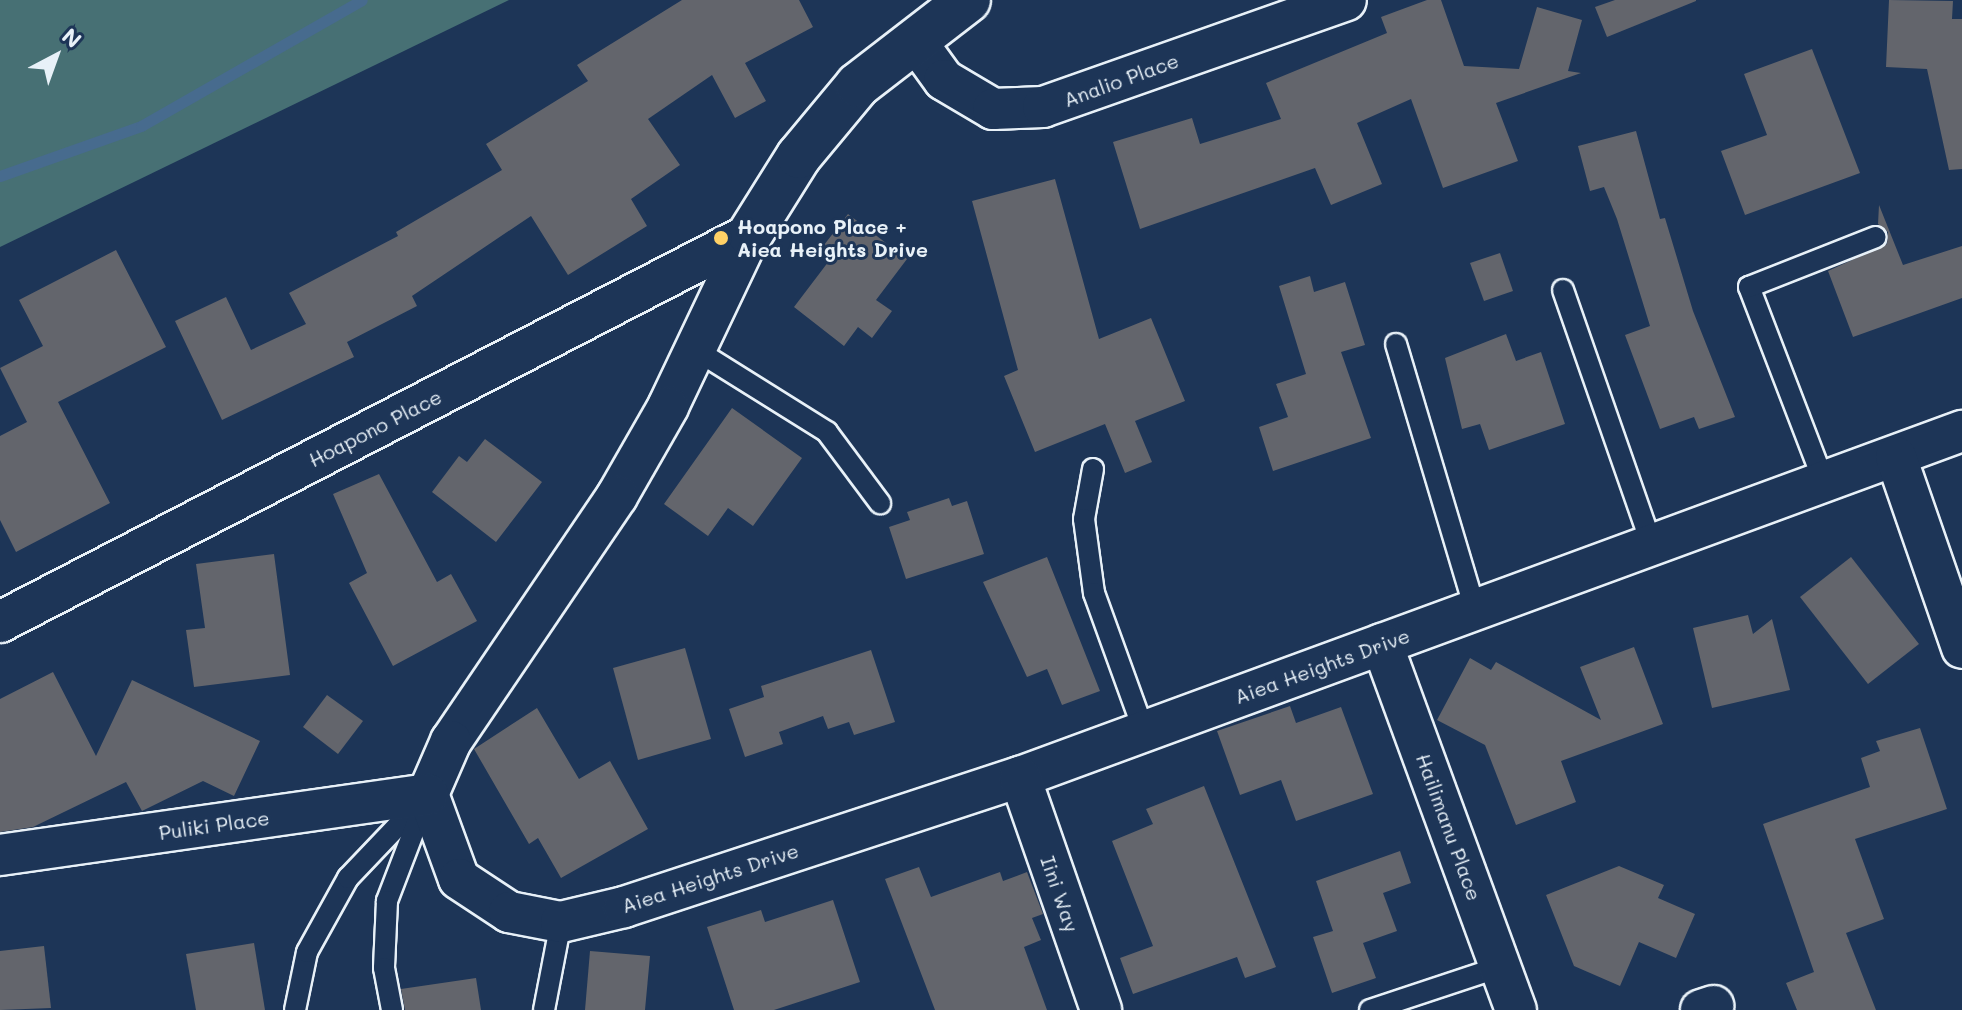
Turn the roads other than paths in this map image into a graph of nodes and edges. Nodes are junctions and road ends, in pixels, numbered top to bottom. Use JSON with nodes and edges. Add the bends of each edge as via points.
{"nodes":[{"id":1,"x":968,"y":0,"type":"edge"},
{"id":2,"x":1346,"y":0,"type":"edge"},
{"id":3,"x":915,"y":40,"type":"junction"},
{"id":4,"x":750,"y":234,"type":"junction"},
{"id":5,"x":1876,"y":237,"type":"dead end"},
{"id":6,"x":1563,"y":290,"type":"dead end"},
{"id":7,"x":1396,"y":344,"type":"dead end"},
{"id":8,"x":696,"y":350,"type":"junction"},
{"id":9,"x":1962,"y":431,"type":"edge"},
{"id":10,"x":1896,"y":457,"type":"junction"},
{"id":11,"x":1093,"y":469,"type":"dead end"},
{"id":12,"x":1824,"y":482,"type":"junction"},
{"id":13,"x":880,"y":503,"type":"dead end"},
{"id":14,"x":1651,"y":543,"type":"junction"},
{"id":15,"x":1475,"y":609,"type":"junction"},
{"id":16,"x":0,"y":622,"type":"edge"},
{"id":17,"x":1382,"y":644,"type":"junction"},
{"id":18,"x":1962,"y":648,"type":"edge"},
{"id":19,"x":1144,"y":731,"type":"junction"},
{"id":20,"x":1020,"y":777,"type":"junction"},
{"id":21,"x":428,"y":794,"type":"junction"},
{"id":22,"x":0,"y":855,"type":"edge"},
{"id":23,"x":561,"y":922,"type":"junction"},
{"id":24,"x":1500,"y":967,"type":"junction"},
{"id":25,"x":295,"y":1010,"type":"edge"},
{"id":26,"x":392,"y":1010,"type":"edge"},
{"id":27,"x":544,"y":1010,"type":"edge"},
{"id":28,"x":1101,"y":1010,"type":"edge"},
{"id":29,"x":1370,"y":1010,"type":"edge"},
{"id":30,"x":1516,"y":1010,"type":"edge"}],
"edges":[{"from":1,"to":3,"type":"street"},
{"from":2,"to":3,"type":"street","name":"Analio Place","via":[[1043,107],[993,109],[944,80]]},
{"from":3,"to":4,"type":"street","via":[[858,85],[799,156]]},
{"from":4,"to":8,"type":"street"},
{"from":4,"to":16,"type":"street","name":"Hoapono Place"},
{"from":5,"to":12,"type":"lane","via":[[1749,287]]},
{"from":6,"to":14,"type":"lane"},
{"from":7,"to":15,"type":"lane"},
{"from":8,"to":13,"type":"lane","via":[[827,432]]},
{"from":8,"to":21,"type":"street","via":[[617,496],[451,741]]},
{"from":9,"to":10,"type":"street","name":"Aiea Heights Drive"},
{"from":10,"to":12,"type":"street","name":"Aiea Heights Drive"},
{"from":10,"to":18,"type":"street"},
{"from":11,"to":19,"type":"lane","via":[[1084,519],[1094,593]]},
{"from":12,"to":14,"type":"street","name":"Aiea Heights Drive"},
{"from":14,"to":15,"type":"street","name":"Aiea Heights Drive"},
{"from":15,"to":17,"type":"street","name":"Aiea Heights Drive"},
{"from":17,"to":19,"type":"street","name":"Aiea Heights Drive"},
{"from":17,"to":24,"type":"street","name":"Hailimanu Place"},
{"from":19,"to":20,"type":"street","name":"Aiea Heights Drive"},
{"from":20,"to":23,"type":"street","name":"Aiea Heights Drive","via":[[624,907]]},
{"from":20,"to":28,"type":"street","name":"Iini Way"},
{"from":21,"to":22,"type":"street","name":"Puliki Place"},
{"from":21,"to":23,"type":"street","name":"Aiea Heights Drive","via":[[459,879],[509,912]]},
{"from":21,"to":25,"type":"lane","via":[[348,878],[307,952]]},
{"from":21,"to":26,"type":"lane","via":[[387,901],[384,968]]},
{"from":23,"to":27,"type":"lane"},
{"from":24,"to":29,"type":"lane"},
{"from":24,"to":30,"type":"street","name":"Hailimanu Place"}]}
